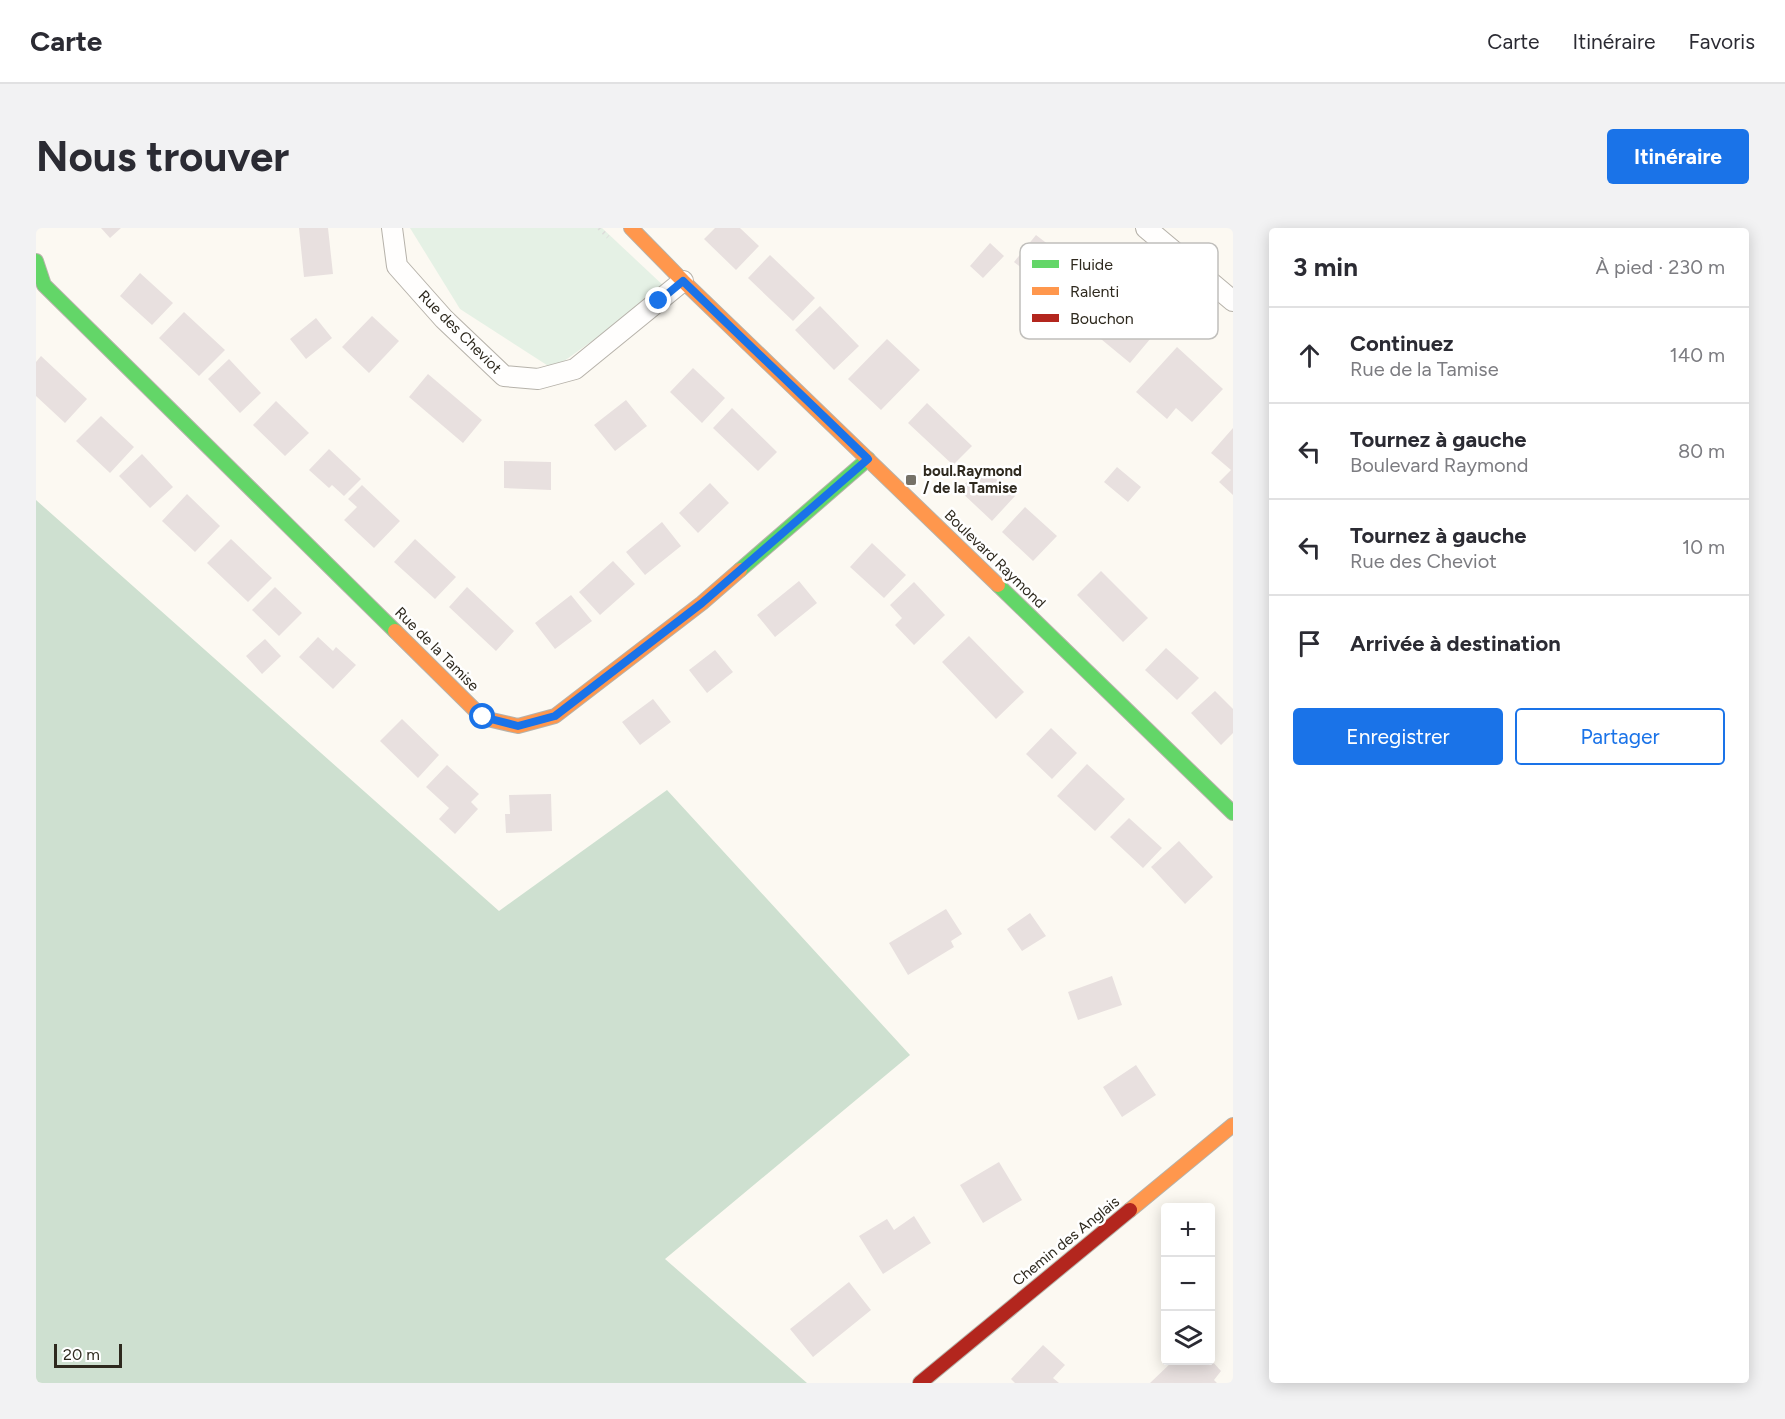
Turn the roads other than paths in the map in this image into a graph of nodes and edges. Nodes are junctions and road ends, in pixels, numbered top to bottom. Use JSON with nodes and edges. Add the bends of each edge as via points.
{"nodes":[{"id":1,"x":392,"y":228,"type":"edge"},
{"id":2,"x":1146,"y":228,"type":"edge"},
{"id":3,"x":642,"y":232,"type":"edge"},
{"id":4,"x":1164,"y":243,"type":"edge"},
{"id":5,"x":36,"y":261,"type":"edge"},
{"id":6,"x":683,"y":281,"type":"junction"},
{"id":7,"x":1218,"y":288,"type":"edge"},
{"id":8,"x":1233,"y":301,"type":"edge"},
{"id":9,"x":868,"y":459,"type":"junction"},
{"id":10,"x":1233,"y":813,"type":"edge"},
{"id":11,"x":1233,"y":1125,"type":"edge"},
{"id":12,"x":920,"y":1383,"type":"edge"}],
"edges":[{"from":1,"to":6,"type":"street","name":"Rue des Cheviot","via":[[397,266],[444,319],[504,376],[538,379],[575,369]]},
{"from":2,"to":4,"type":"street"},
{"from":3,"to":6,"type":"street","name":"Boulevard Raymond"},
{"from":5,"to":9,"type":"street","name":"Rue de la Tamise","via":[[44,285],[483,717],[518,726],[555,716],[702,603]]},
{"from":6,"to":9,"type":"street","name":"Boulevard Raymond"},
{"from":7,"to":8,"type":"street"},
{"from":9,"to":10,"type":"street","name":"Boulevard Raymond"},
{"from":11,"to":12,"type":"street","name":"Chemin des Anglais"}]}
